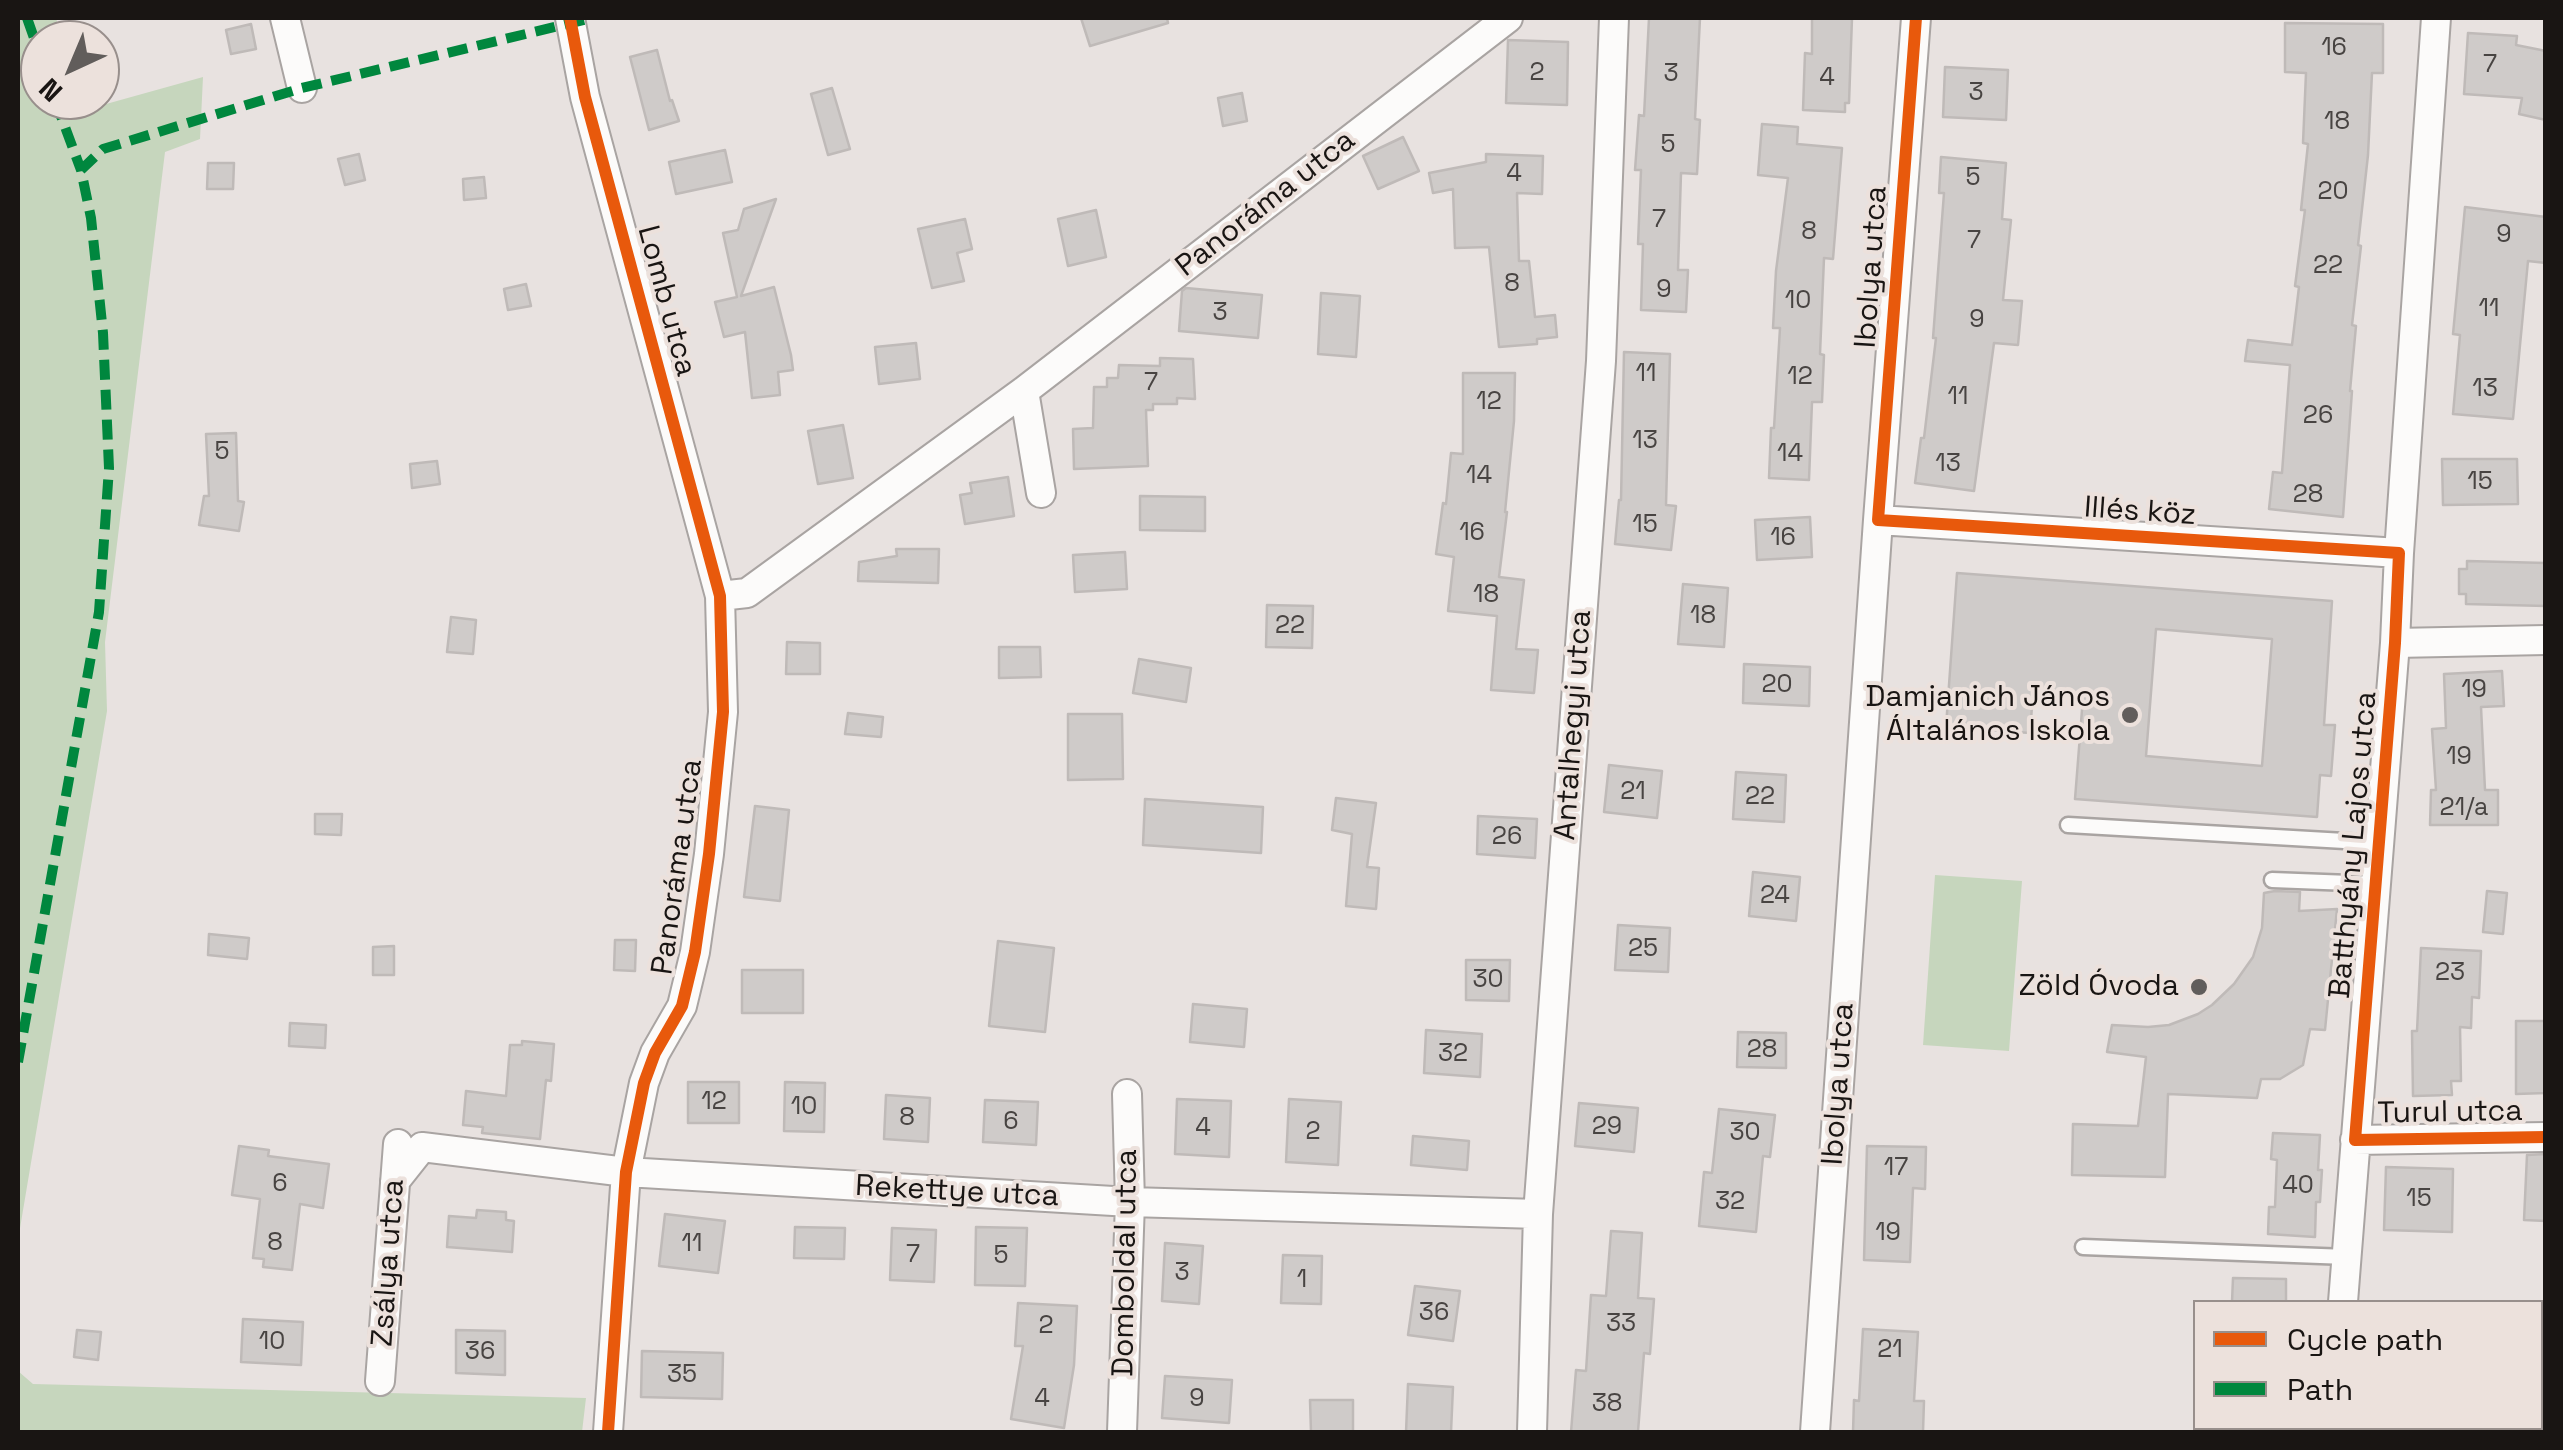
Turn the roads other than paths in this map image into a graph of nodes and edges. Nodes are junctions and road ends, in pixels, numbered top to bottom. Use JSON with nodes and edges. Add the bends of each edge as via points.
{"nodes":[{"id":1,"x":286,"y":18,"type":"edge"},
{"id":2,"x":570,"y":18,"type":"edge"},
{"id":3,"x":1508,"y":18,"type":"edge"},
{"id":4,"x":1614,"y":18,"type":"edge"},
{"id":5,"x":1916,"y":18,"type":"edge"},
{"id":6,"x":2436,"y":18,"type":"edge"},
{"id":7,"x":302,"y":88,"type":"dead end"},
{"id":8,"x":1024,"y":391,"type":"junction"},
{"id":9,"x":1041,"y":493,"type":"dead end"},
{"id":10,"x":1878,"y":520,"type":"junction"},
{"id":11,"x":2399,"y":553,"type":"junction"},
{"id":12,"x":720,"y":596,"type":"junction"},
{"id":13,"x":2546,"y":640,"type":"edge"},
{"id":14,"x":2395,"y":642,"type":"junction"},
{"id":15,"x":2068,"y":825,"type":"dead end"},
{"id":16,"x":2379,"y":844,"type":"junction"},
{"id":17,"x":2272,"y":880,"type":"dead end"},
{"id":18,"x":2376,"y":884,"type":"junction"},
{"id":19,"x":1127,"y":1094,"type":"dead end"},
{"id":20,"x":2546,"y":1136,"type":"edge"},
{"id":21,"x":2356,"y":1140,"type":"junction"},
{"id":22,"x":398,"y":1144,"type":"dead end"},
{"id":23,"x":626,"y":1172,"type":"junction"},
{"id":24,"x":395,"y":1181,"type":"junction"},
{"id":25,"x":1130,"y":1202,"type":"junction"},
{"id":26,"x":1538,"y":1214,"type":"junction"},
{"id":27,"x":2083,"y":1248,"type":"dead end"},
{"id":28,"x":2346,"y":1257,"type":"junction"},
{"id":29,"x":2343,"y":1300,"type":"edge"},
{"id":30,"x":380,"y":1381,"type":"dead end"},
{"id":31,"x":608,"y":1432,"type":"edge"},
{"id":32,"x":1122,"y":1432,"type":"edge"},
{"id":33,"x":1532,"y":1432,"type":"edge"},
{"id":34,"x":1815,"y":1432,"type":"edge"}],
"edges":[{"from":1,"to":7,"type":"street"},
{"from":2,"to":12,"type":"street","name":"Lomb utca","via":[[590,116]]},
{"from":3,"to":8,"type":"street","name":"Panoráma utca"},
{"from":4,"to":26,"type":"street","name":"Antalhegyi utca","via":[[1602,361]]},
{"from":5,"to":10,"type":"street","name":"Ibolya utca"},
{"from":6,"to":11,"type":"street","name":"Batthyány Lajos utca"},
{"from":8,"to":9,"type":"street"},
{"from":8,"to":12,"type":"street","name":"Panoráma utca","via":[[748,593]]},
{"from":10,"to":11,"type":"street","name":"Illés köz"},
{"from":10,"to":34,"type":"street","name":"Ibolya utca"},
{"from":11,"to":14,"type":"street","name":"Batthyány Lajos utca"},
{"from":12,"to":23,"type":"street","name":"Panoráma utca","via":[[723,712],[694,952],[682,1006],[644,1083]]},
{"from":13,"to":14,"type":"street"},
{"from":14,"to":16,"type":"street","name":"Batthyány Lajos utca"},
{"from":15,"to":16,"type":"lane"},
{"from":16,"to":18,"type":"street","name":"Batthyány Lajos utca"},
{"from":17,"to":18,"type":"lane"},
{"from":18,"to":21,"type":"street","name":"Batthyány Lajos utca"},
{"from":19,"to":25,"type":"street","name":"Domboldal utca"},
{"from":20,"to":21,"type":"street","name":"Turul utca"},
{"from":21,"to":28,"type":"street","name":"Batthyány Lajos utca"},
{"from":22,"to":24,"type":"street","name":"Zsálya utca"},
{"from":23,"to":24,"type":"street","name":"Rekettye utca","via":[[422,1147]]},
{"from":23,"to":25,"type":"street","name":"Rekettye utca"},
{"from":23,"to":31,"type":"street","name":"Panoráma utca"},
{"from":24,"to":30,"type":"street","name":"Zsálya utca"},
{"from":25,"to":26,"type":"street","name":"Rekettye utca"},
{"from":25,"to":32,"type":"street","name":"Domboldal utca"},
{"from":26,"to":33,"type":"street","name":"Antalhegyi utca"},
{"from":27,"to":28,"type":"lane"},
{"from":28,"to":29,"type":"street","name":"Batthyány Lajos utca"}]}
